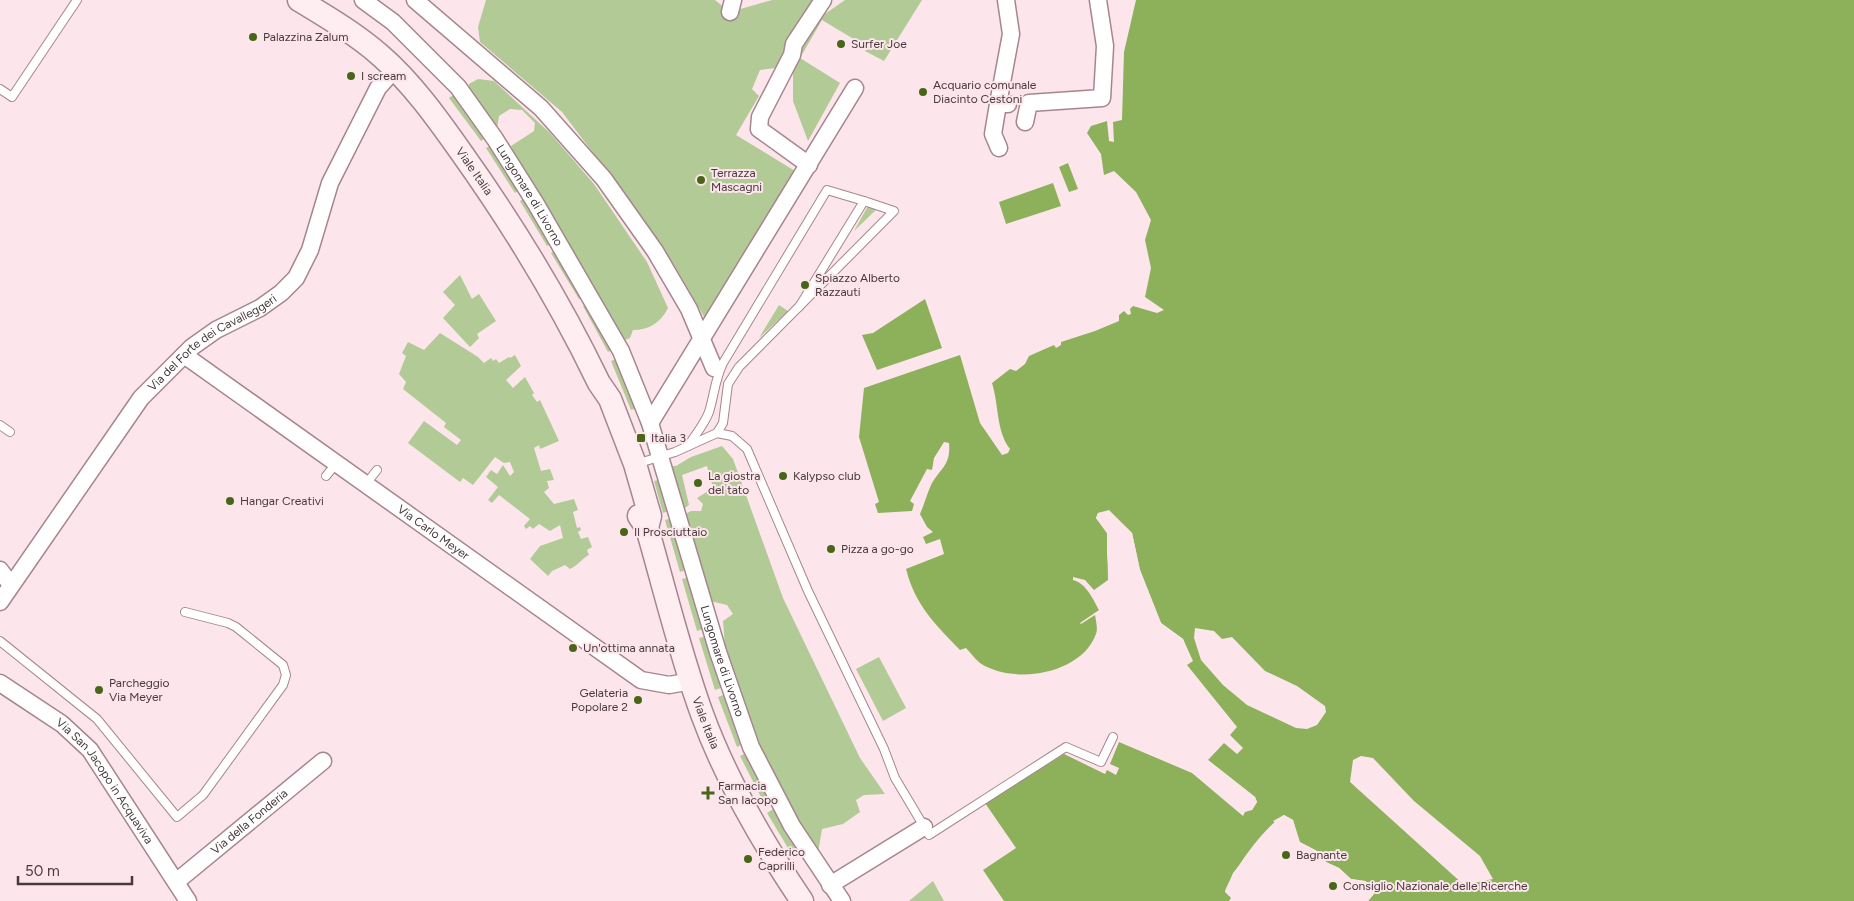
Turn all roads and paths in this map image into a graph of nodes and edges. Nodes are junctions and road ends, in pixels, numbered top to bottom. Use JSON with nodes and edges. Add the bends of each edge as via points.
{"nodes":[{"id":1,"x":78,"y":0,"type":"edge"},
{"id":2,"x":299,"y":0,"type":"edge"},
{"id":3,"x":363,"y":0,"type":"edge"},
{"id":4,"x":823,"y":0,"type":"edge"},
{"id":5,"x":1006,"y":0,"type":"edge"},
{"id":6,"x":1098,"y":0,"type":"edge"},
{"id":7,"x":426,"y":3,"type":"edge"},
{"id":8,"x":395,"y":69,"type":"junction"},
{"id":9,"x":855,"y":88,"type":"dead end"},
{"id":10,"x":0,"y":89,"type":"edge"},
{"id":11,"x":1005,"y":104,"type":"junction"},
{"id":12,"x":1028,"y":104,"type":"junction"},
{"id":13,"x":1026,"y":122,"type":"dead end"},
{"id":14,"x":998,"y":148,"type":"dead end"},
{"id":15,"x":809,"y":165,"type":"junction"},
{"id":16,"x":864,"y":201,"type":"junction"},
{"id":17,"x":799,"y":307,"type":"junction"},
{"id":18,"x":701,"y":342,"type":"junction"},
{"id":19,"x":184,"y":355,"type":"junction"},
{"id":20,"x":718,"y":366,"type":"junction"},
{"id":21,"x":599,"y":383,"type":"junction"},
{"id":22,"x":708,"y":413,"type":"junction"},
{"id":23,"x":650,"y":423,"type":"junction"},
{"id":24,"x":723,"y":423,"type":"junction"},
{"id":25,"x":0,"y":425,"type":"edge"},
{"id":26,"x":10,"y":432,"type":"dead end"},
{"id":27,"x":717,"y":433,"type":"junction"},
{"id":28,"x":688,"y":446,"type":"junction"},
{"id":29,"x":660,"y":456,"type":"junction"},
{"id":30,"x":635,"y":464,"type":"junction"},
{"id":31,"x":377,"y":470,"type":"dead end"},
{"id":32,"x":365,"y":485,"type":"junction"},
{"id":33,"x":647,"y":528,"type":"junction"},
{"id":34,"x":0,"y":570,"type":"edge"},
{"id":35,"x":11,"y":585,"type":"junction"},
{"id":36,"x":0,"y":602,"type":"edge"},
{"id":37,"x":186,"y":612,"type":"dead end"},
{"id":38,"x":0,"y":641,"type":"edge"},
{"id":39,"x":692,"y":681,"type":"junction"},
{"id":40,"x":0,"y":683,"type":"edge"},
{"id":41,"x":1113,"y":737,"type":"dead end"},
{"id":42,"x":323,"y":760,"type":"dead end"},
{"id":43,"x":924,"y":827,"type":"junction"},
{"id":44,"x":176,"y":882,"type":"junction"},
{"id":45,"x":830,"y":885,"type":"junction"},
{"id":46,"x":188,"y":901,"type":"edge"},
{"id":47,"x":802,"y":901,"type":"edge"},
{"id":48,"x":842,"y":901,"type":"edge"}],
"edges":[{"from":1,"to":10,"type":"lane","via":[[12,97]]},
{"from":2,"to":8,"type":"main road","name":"Viale Italia","via":[[360,40]]},
{"from":3,"to":23,"type":"street","name":"Lungomare di Livorno","via":[[422,48],[458,87],[489,131],[609,329],[637,386]]},
{"from":4,"to":15,"type":"street","via":[[794,44],[792,55],[760,117],[759,129]]},
{"from":5,"to":11,"type":"street","via":[[1011,34]]},
{"from":6,"to":12,"type":"street","via":[[1105,46],[1102,98]]},
{"from":7,"to":18,"type":"street","via":[[541,108],[590,161],[655,251],[689,309]]},
{"from":8,"to":19,"type":"street","name":"Via del Forte dei Cavalleggeri","via":[[378,88],[330,183],[310,250],[296,278],[260,308],[216,330]]},
{"from":8,"to":21,"type":"main road","name":"Viale Italia","via":[[494,198]]},
{"from":9,"to":15,"type":"street"},
{"from":11,"to":12,"type":"street"},
{"from":11,"to":14,"type":"street","via":[[993,134]]},
{"from":12,"to":13,"type":"street"},
{"from":15,"to":18,"type":"street"},
{"from":16,"to":17,"type":"lane"},
{"from":16,"to":17,"type":"lane","via":[[894,211]]},
{"from":16,"to":20,"type":"lane","via":[[827,190]]},
{"from":17,"to":24,"type":"lane","via":[[742,363],[728,384]]},
{"from":18,"to":20,"type":"street"},
{"from":18,"to":23,"type":"street"},
{"from":19,"to":32,"type":"street","name":"Via Carlo Meyer","via":[[331,470]]},
{"from":19,"to":35,"type":"street","name":"Via del Forte dei Cavalleggeri","via":[[141,398]]},
{"from":20,"to":22,"type":"lane"},
{"from":21,"to":30,"type":"main road","name":"Viale Italia","via":[[610,399]]},
{"from":21,"to":33,"type":"main road","name":"Viale Italia","via":[[602,402],[640,519]]},
{"from":22,"to":24,"type":"lane","via":[[718,412]]},
{"from":22,"to":28,"type":"lane"},
{"from":23,"to":29,"type":"street","name":"Lungomare di Livorno"},
{"from":24,"to":27,"type":"lane"},
{"from":25,"to":26,"type":"lane"},
{"from":27,"to":28,"type":"lane"},
{"from":27,"to":43,"type":"lane","via":[[732,436],[747,449],[808,591],[895,778]]},
{"from":28,"to":29,"type":"lane"},
{"from":29,"to":30,"type":"lane"},
{"from":29,"to":45,"type":"street","name":"Lungomare di Livorno","via":[[718,652],[751,747],[779,803]]},
{"from":30,"to":33,"type":"main road","name":"Viale Italia","via":[[650,516]]},
{"from":31,"to":32,"type":"lane"},
{"from":32,"to":39,"type":"street","name":"Via Carlo Meyer","via":[[641,680],[669,685]]},
{"from":33,"to":39,"type":"main road","name":"Viale Italia"},
{"from":34,"to":35,"type":"street"},
{"from":35,"to":36,"type":"street","name":"Via del Forte dei Cavalleggeri"},
{"from":37,"to":38,"type":"lane","via":[[236,627],[284,665],[286,675],[283,685],[204,795],[177,817],[98,719]]},
{"from":39,"to":47,"type":"main road","name":"Viale Italia","via":[[712,739],[745,807]]},
{"from":40,"to":44,"type":"street","name":"Via San Jacopo in Acquaviva","via":[[62,724],[86,746]]},
{"from":41,"to":43,"type":"lane","via":[[1101,762],[1066,747],[929,834]]},
{"from":42,"to":44,"type":"street","name":"Via della Fonderia"},
{"from":43,"to":45,"type":"street"},
{"from":44,"to":46,"type":"street","name":"Via San Jacopo in Acquaviva"},
{"from":45,"to":48,"type":"street","name":"Lungomare di Livorno"}]}
